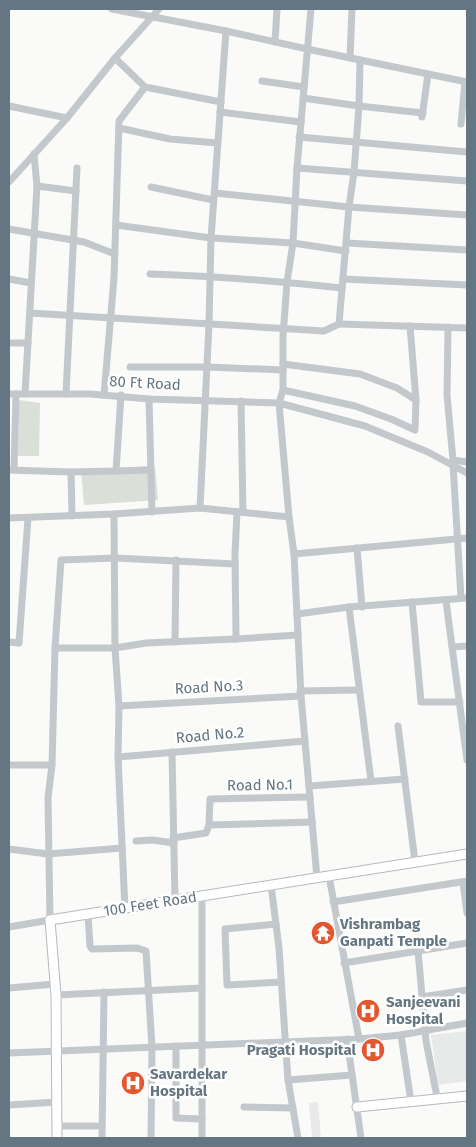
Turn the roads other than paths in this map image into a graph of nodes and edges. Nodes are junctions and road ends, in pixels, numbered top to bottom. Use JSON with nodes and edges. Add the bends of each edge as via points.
{"nodes":[{"id":1,"x":112,"y":9,"type":"edge"},
{"id":2,"x":159,"y":9,"type":"edge"},
{"id":3,"x":277,"y":9,"type":"edge"},
{"id":4,"x":310,"y":9,"type":"edge"},
{"id":5,"x":352,"y":9,"type":"edge"},
{"id":6,"x":152,"y":17,"type":"junction"},
{"id":7,"x":226,"y":31,"type":"junction"},
{"id":8,"x":275,"y":42,"type":"junction"},
{"id":9,"x":307,"y":50,"type":"junction"},
{"id":10,"x":115,"y":58,"type":"junction"},
{"id":11,"x":350,"y":58,"type":"junction"},
{"id":12,"x":360,"y":60,"type":"junction"},
{"id":13,"x":428,"y":74,"type":"junction"},
{"id":14,"x":262,"y":82,"type":"dead end"},
{"id":15,"x":466,"y":82,"type":"edge"},
{"id":16,"x":145,"y":87,"type":"junction"},
{"id":17,"x":304,"y":87,"type":"junction"},
{"id":18,"x":303,"y":98,"type":"junction"},
{"id":19,"x":221,"y":102,"type":"junction"},
{"id":20,"x":9,"y":106,"type":"edge"},
{"id":21,"x":359,"y":106,"type":"junction"},
{"id":22,"x":220,"y":112,"type":"junction"},
{"id":23,"x":67,"y":118,"type":"junction"},
{"id":24,"x":300,"y":122,"type":"junction"},
{"id":25,"x":461,"y":124,"type":"dead end"},
{"id":26,"x":118,"y":128,"type":"junction"},
{"id":27,"x":299,"y":137,"type":"junction"},
{"id":28,"x":356,"y":142,"type":"junction"},
{"id":29,"x":217,"y":143,"type":"junction"},
{"id":30,"x":467,"y":152,"type":"edge"},
{"id":31,"x":34,"y":154,"type":"junction"},
{"id":32,"x":76,"y":168,"type":"dead end"},
{"id":33,"x":296,"y":168,"type":"junction"},
{"id":34,"x":354,"y":172,"type":"junction"},
{"id":35,"x":467,"y":172,"type":"edge"},
{"id":36,"x":467,"y":181,"type":"edge"},
{"id":37,"x":9,"y":182,"type":"edge"},
{"id":38,"x":38,"y":186,"type":"junction"},
{"id":39,"x":151,"y":187,"type":"dead end"},
{"id":40,"x":76,"y":191,"type":"junction"},
{"id":41,"x":214,"y":196,"type":"junction"},
{"id":42,"x":296,"y":202,"type":"junction"},
{"id":43,"x":349,"y":207,"type":"junction"},
{"id":44,"x":467,"y":215,"type":"edge"},
{"id":45,"x":116,"y":225,"type":"junction"},
{"id":46,"x":9,"y":228,"type":"edge"},
{"id":47,"x":34,"y":233,"type":"junction"},
{"id":48,"x":210,"y":238,"type":"junction"},
{"id":49,"x":73,"y":240,"type":"junction"},
{"id":50,"x":347,"y":242,"type":"junction"},
{"id":51,"x":293,"y":243,"type":"junction"},
{"id":52,"x":467,"y":250,"type":"edge"},
{"id":53,"x":346,"y":251,"type":"junction"},
{"id":54,"x":115,"y":254,"type":"junction"},
{"id":55,"x":150,"y":274,"type":"dead end"},
{"id":56,"x":210,"y":276,"type":"junction"},
{"id":57,"x":9,"y":279,"type":"edge"},
{"id":58,"x":343,"y":279,"type":"junction"},
{"id":59,"x":287,"y":282,"type":"junction"},
{"id":60,"x":31,"y":283,"type":"junction"},
{"id":61,"x":467,"y":285,"type":"edge"},
{"id":62,"x":342,"y":288,"type":"junction"},
{"id":63,"x":30,"y":313,"type":"junction"},
{"id":64,"x":69,"y":316,"type":"junction"},
{"id":65,"x":111,"y":318,"type":"junction"},
{"id":66,"x":209,"y":324,"type":"junction"},
{"id":67,"x":339,"y":324,"type":"junction"},
{"id":68,"x":410,"y":326,"type":"junction"},
{"id":69,"x":448,"y":327,"type":"junction"},
{"id":70,"x":284,"y":328,"type":"junction"},
{"id":71,"x":467,"y":328,"type":"edge"},
{"id":72,"x":9,"y":343,"type":"edge"},
{"id":73,"x":28,"y":343,"type":"junction"},
{"id":74,"x":130,"y":367,"type":"dead end"},
{"id":75,"x":206,"y":367,"type":"junction"},
{"id":76,"x":283,"y":367,"type":"junction"},
{"id":77,"x":284,"y":390,"type":"junction"},
{"id":78,"x":12,"y":394,"type":"edge"},
{"id":79,"x":26,"y":394,"type":"junction"},
{"id":80,"x":66,"y":394,"type":"junction"},
{"id":81,"x":104,"y":395,"type":"junction"},
{"id":82,"x":121,"y":396,"type":"junction"},
{"id":83,"x":149,"y":399,"type":"junction"},
{"id":84,"x":204,"y":400,"type":"junction"},
{"id":85,"x":416,"y":400,"type":"junction"},
{"id":86,"x":241,"y":402,"type":"junction"},
{"id":87,"x":279,"y":402,"type":"junction"},
{"id":88,"x":467,"y":462,"type":"edge"},
{"id":89,"x":453,"y":463,"type":"junction"},
{"id":90,"x":11,"y":470,"type":"edge"},
{"id":91,"x":150,"y":470,"type":"junction"},
{"id":92,"x":116,"y":471,"type":"junction"},
{"id":93,"x":71,"y":472,"type":"junction"},
{"id":94,"x":467,"y":473,"type":"edge"},
{"id":95,"x":200,"y":508,"type":"junction"},
{"id":96,"x":152,"y":512,"type":"junction"},
{"id":97,"x":240,"y":512,"type":"junction"},
{"id":98,"x":114,"y":514,"type":"junction"},
{"id":99,"x":72,"y":516,"type":"junction"},
{"id":100,"x":289,"y":517,"type":"junction"},
{"id":101,"x":9,"y":518,"type":"edge"},
{"id":102,"x":28,"y":518,"type":"junction"},
{"id":103,"x":467,"y":538,"type":"edge"},
{"id":104,"x":458,"y":539,"type":"junction"},
{"id":105,"x":357,"y":548,"type":"junction"},
{"id":106,"x":294,"y":554,"type":"junction"},
{"id":107,"x":116,"y":558,"type":"junction"},
{"id":108,"x":176,"y":560,"type":"junction"},
{"id":109,"x":235,"y":564,"type":"junction"},
{"id":110,"x":464,"y":598,"type":"edge"},
{"id":111,"x":446,"y":600,"type":"junction"},
{"id":112,"x":412,"y":602,"type":"junction"},
{"id":113,"x":349,"y":607,"type":"junction"},
{"id":114,"x":362,"y":607,"type":"junction"},
{"id":115,"x":297,"y":614,"type":"junction"},
{"id":116,"x":298,"y":635,"type":"junction"},
{"id":117,"x":236,"y":639,"type":"junction"},
{"id":118,"x":9,"y":642,"type":"edge"},
{"id":119,"x":175,"y":642,"type":"junction"},
{"id":120,"x":467,"y":646,"type":"edge"},
{"id":121,"x":452,"y":647,"type":"junction"},
{"id":122,"x":55,"y":648,"type":"junction"},
{"id":123,"x":115,"y":648,"type":"junction"},
{"id":124,"x":359,"y":690,"type":"junction"},
{"id":125,"x":300,"y":693,"type":"junction"},
{"id":126,"x":460,"y":702,"type":"junction"},
{"id":127,"x":119,"y":706,"type":"junction"},
{"id":128,"x":398,"y":726,"type":"dead end"},
{"id":129,"x":305,"y":741,"type":"junction"},
{"id":130,"x":172,"y":752,"type":"junction"},
{"id":131,"x":118,"y":757,"type":"junction"},
{"id":132,"x":467,"y":760,"type":"edge"},
{"id":133,"x":9,"y":765,"type":"edge"},
{"id":134,"x":52,"y":765,"type":"junction"},
{"id":135,"x":405,"y":779,"type":"junction"},
{"id":136,"x":371,"y":781,"type":"junction"},
{"id":137,"x":308,"y":786,"type":"junction"},
{"id":138,"x":310,"y":797,"type":"junction"},
{"id":139,"x":312,"y":822,"type":"junction"},
{"id":140,"x":210,"y":824,"type":"junction"},
{"id":141,"x":136,"y":841,"type":"dead end"},
{"id":142,"x":174,"y":841,"type":"junction"},
{"id":143,"x":122,"y":848,"type":"junction"},
{"id":144,"x":9,"y":850,"type":"edge"},
{"id":145,"x":48,"y":854,"type":"junction"},
{"id":146,"x":467,"y":854,"type":"edge"},
{"id":147,"x":415,"y":862,"type":"junction"},
{"id":148,"x":329,"y":876,"type":"junction"},
{"id":149,"x":317,"y":878,"type":"junction"},
{"id":150,"x":465,"y":881,"type":"edge"},
{"id":151,"x":271,"y":885,"type":"junction"},
{"id":152,"x":202,"y":896,"type":"junction"},
{"id":153,"x":174,"y":901,"type":"junction"},
{"id":154,"x":334,"y":902,"type":"junction"},
{"id":155,"x":125,"y":908,"type":"junction"},
{"id":156,"x":467,"y":913,"type":"edge"},
{"id":157,"x":88,"y":914,"type":"junction"},
{"id":158,"x":50,"y":920,"type":"junction"},
{"id":159,"x":276,"y":924,"type":"junction"},
{"id":160,"x":9,"y":927,"type":"edge"},
{"id":161,"x":467,"y":943,"type":"edge"},
{"id":162,"x":418,"y":951,"type":"junction"},
{"id":163,"x":344,"y":963,"type":"junction"},
{"id":164,"x":281,"y":982,"type":"junction"},
{"id":165,"x":55,"y":984,"type":"junction"},
{"id":166,"x":9,"y":988,"type":"edge"},
{"id":167,"x":202,"y":988,"type":"junction"},
{"id":168,"x":148,"y":990,"type":"junction"},
{"id":169,"x":467,"y":990,"type":"edge"},
{"id":170,"x":104,"y":992,"type":"junction"},
{"id":171,"x":56,"y":995,"type":"junction"},
{"id":172,"x":422,"y":997,"type":"junction"},
{"id":173,"x":467,"y":1023,"type":"edge"},
{"id":174,"x":426,"y":1031,"type":"junction"},
{"id":175,"x":401,"y":1035,"type":"junction"},
{"id":176,"x":359,"y":1039,"type":"junction"},
{"id":177,"x":347,"y":1040,"type":"junction"},
{"id":178,"x":285,"y":1042,"type":"junction"},
{"id":179,"x":203,"y":1045,"type":"junction"},
{"id":180,"x":176,"y":1046,"type":"junction"},
{"id":181,"x":152,"y":1047,"type":"junction"},
{"id":182,"x":102,"y":1049,"type":"junction"},
{"id":183,"x":57,"y":1051,"type":"junction"},
{"id":184,"x":9,"y":1053,"type":"edge"},
{"id":185,"x":352,"y":1075,"type":"junction"},
{"id":186,"x":288,"y":1080,"type":"junction"},
{"id":187,"x":467,"y":1096,"type":"edge"},
{"id":188,"x":437,"y":1097,"type":"dead end"},
{"id":189,"x":58,"y":1102,"type":"junction"},
{"id":190,"x":411,"y":1102,"type":"junction"},
{"id":191,"x":9,"y":1105,"type":"edge"},
{"id":192,"x":357,"y":1107,"type":"junction"},
{"id":193,"x":244,"y":1108,"type":"dead end"},
{"id":194,"x":293,"y":1108,"type":"junction"},
{"id":195,"x":202,"y":1119,"type":"junction"},
{"id":196,"x":58,"y":1126,"type":"junction"},
{"id":197,"x":102,"y":1126,"type":"junction"},
{"id":198,"x":57,"y":1138,"type":"edge"},
{"id":199,"x":102,"y":1138,"type":"edge"},
{"id":200,"x":151,"y":1138,"type":"edge"},
{"id":201,"x":202,"y":1138,"type":"edge"},
{"id":202,"x":298,"y":1138,"type":"edge"},
{"id":203,"x":361,"y":1138,"type":"edge"}],
"edges":[{"from":1,"to":6,"type":"street"},
{"from":2,"to":6,"type":"street"},
{"from":3,"to":8,"type":"street"},
{"from":4,"to":9,"type":"street"},
{"from":5,"to":11,"type":"street"},
{"from":6,"to":7,"type":"street"},
{"from":6,"to":10,"type":"street"},
{"from":7,"to":8,"type":"street"},
{"from":7,"to":19,"type":"street"},
{"from":8,"to":9,"type":"street"},
{"from":9,"to":11,"type":"street"},
{"from":9,"to":17,"type":"street"},
{"from":10,"to":16,"type":"street"},
{"from":10,"to":23,"type":"street"},
{"from":11,"to":12,"type":"street"},
{"from":12,"to":13,"type":"street"},
{"from":12,"to":21,"type":"street"},
{"from":13,"to":15,"type":"street"},
{"from":13,"to":21,"type":"street","via":[[422,115]]},
{"from":14,"to":17,"type":"street"},
{"from":15,"to":25,"type":"street"},
{"from":16,"to":19,"type":"street"},
{"from":16,"to":26,"type":"street","via":[[119,121]]},
{"from":17,"to":18,"type":"street"},
{"from":18,"to":21,"type":"street"},
{"from":18,"to":24,"type":"street"},
{"from":19,"to":22,"type":"street"},
{"from":20,"to":23,"type":"street"},
{"from":21,"to":28,"type":"street"},
{"from":22,"to":24,"type":"street"},
{"from":22,"to":29,"type":"street"},
{"from":23,"to":31,"type":"street"},
{"from":24,"to":27,"type":"street"},
{"from":26,"to":29,"type":"street","via":[[170,139]]},
{"from":26,"to":45,"type":"street"},
{"from":27,"to":28,"type":"street"},
{"from":27,"to":33,"type":"street"},
{"from":28,"to":30,"type":"street"},
{"from":28,"to":34,"type":"street"},
{"from":29,"to":41,"type":"street"},
{"from":31,"to":37,"type":"street"},
{"from":31,"to":38,"type":"street"},
{"from":32,"to":40,"type":"street"},
{"from":33,"to":34,"type":"street"},
{"from":33,"to":42,"type":"street"},
{"from":34,"to":36,"type":"street"},
{"from":34,"to":43,"type":"street"},
{"from":35,"to":36,"type":"street"},
{"from":38,"to":40,"type":"street"},
{"from":38,"to":47,"type":"street"},
{"from":39,"to":41,"type":"street"},
{"from":40,"to":49,"type":"street"},
{"from":41,"to":42,"type":"street"},
{"from":41,"to":48,"type":"street"},
{"from":42,"to":43,"type":"street"},
{"from":42,"to":51,"type":"street"},
{"from":43,"to":44,"type":"street"},
{"from":43,"to":50,"type":"street"},
{"from":45,"to":48,"type":"street"},
{"from":45,"to":54,"type":"street"},
{"from":46,"to":47,"type":"street"},
{"from":47,"to":49,"type":"street"},
{"from":47,"to":60,"type":"street"},
{"from":48,"to":51,"type":"street"},
{"from":48,"to":56,"type":"street"},
{"from":49,"to":54,"type":"street"},
{"from":49,"to":64,"type":"street"},
{"from":50,"to":52,"type":"street"},
{"from":50,"to":53,"type":"street"},
{"from":51,"to":53,"type":"street"},
{"from":51,"to":59,"type":"street"},
{"from":53,"to":58,"type":"street"},
{"from":54,"to":65,"type":"street"},
{"from":55,"to":56,"type":"street"},
{"from":56,"to":59,"type":"street"},
{"from":56,"to":66,"type":"street"},
{"from":57,"to":60,"type":"street"},
{"from":58,"to":61,"type":"street"},
{"from":58,"to":62,"type":"street"},
{"from":59,"to":62,"type":"street"},
{"from":59,"to":70,"type":"street"},
{"from":60,"to":63,"type":"street"},
{"from":62,"to":67,"type":"street"},
{"from":63,"to":64,"type":"street"},
{"from":63,"to":73,"type":"street"},
{"from":64,"to":65,"type":"street"},
{"from":64,"to":80,"type":"street"},
{"from":65,"to":66,"type":"street"},
{"from":65,"to":81,"type":"street"},
{"from":66,"to":70,"type":"street"},
{"from":66,"to":75,"type":"street"},
{"from":67,"to":68,"type":"street"},
{"from":67,"to":70,"type":"street","via":[[324,332]]},
{"from":68,"to":69,"type":"street"},
{"from":68,"to":85,"type":"street"},
{"from":69,"to":71,"type":"street"},
{"from":69,"to":89,"type":"street","via":[[447,395]]},
{"from":70,"to":76,"type":"street"},
{"from":72,"to":73,"type":"street"},
{"from":73,"to":79,"type":"street"},
{"from":74,"to":75,"type":"street"},
{"from":75,"to":76,"type":"street"},
{"from":75,"to":84,"type":"street"},
{"from":76,"to":77,"type":"street"},
{"from":76,"to":85,"type":"street","via":[[360,374],[397,388]]},
{"from":77,"to":85,"type":"street","via":[[355,406],[415,430]]},
{"from":77,"to":87,"type":"street"},
{"from":78,"to":79,"type":"street","name":"80 Ft Road"},
{"from":78,"to":90,"type":"street"},
{"from":79,"to":80,"type":"street","name":"80 Ft Road"},
{"from":80,"to":81,"type":"street","name":"80 Ft Road"},
{"from":81,"to":82,"type":"street","name":"80 Ft Road"},
{"from":82,"to":83,"type":"street","name":"80 Ft Road"},
{"from":82,"to":92,"type":"street"},
{"from":83,"to":84,"type":"street","name":"80 Ft Road"},
{"from":83,"to":91,"type":"street"},
{"from":84,"to":86,"type":"street","name":"80 Ft Road"},
{"from":84,"to":95,"type":"street"},
{"from":86,"to":87,"type":"street","name":"80 Ft Road"},
{"from":86,"to":97,"type":"street"},
{"from":87,"to":89,"type":"street","name":"80 Ft Road","via":[[365,426]]},
{"from":87,"to":100,"type":"street"},
{"from":88,"to":89,"type":"street"},
{"from":89,"to":94,"type":"street","name":"80 Ft Road"},
{"from":89,"to":104,"type":"street"},
{"from":90,"to":93,"type":"street"},
{"from":91,"to":92,"type":"street"},
{"from":91,"to":96,"type":"street"},
{"from":92,"to":93,"type":"street"},
{"from":93,"to":99,"type":"street"},
{"from":95,"to":96,"type":"street"},
{"from":95,"to":97,"type":"street"},
{"from":96,"to":98,"type":"street"},
{"from":97,"to":100,"type":"street"},
{"from":97,"to":109,"type":"street"},
{"from":98,"to":99,"type":"street"},
{"from":98,"to":107,"type":"street"},
{"from":99,"to":102,"type":"street"},
{"from":100,"to":106,"type":"street"},
{"from":101,"to":102,"type":"street"},
{"from":102,"to":118,"type":"street","via":[[19,643]]},
{"from":103,"to":104,"type":"street"},
{"from":104,"to":105,"type":"street"},
{"from":104,"to":110,"type":"street"},
{"from":105,"to":106,"type":"street"},
{"from":105,"to":114,"type":"street"},
{"from":106,"to":115,"type":"street"},
{"from":107,"to":108,"type":"street"},
{"from":107,"to":122,"type":"street","via":[[60,560]]},
{"from":107,"to":123,"type":"street"},
{"from":108,"to":109,"type":"street"},
{"from":108,"to":119,"type":"street"},
{"from":109,"to":117,"type":"street"},
{"from":110,"to":111,"type":"street"},
{"from":111,"to":112,"type":"street"},
{"from":111,"to":121,"type":"street"},
{"from":112,"to":114,"type":"street"},
{"from":112,"to":126,"type":"street","via":[[421,702]]},
{"from":113,"to":114,"type":"street"},
{"from":113,"to":115,"type":"street"},
{"from":113,"to":124,"type":"street"},
{"from":115,"to":116,"type":"street"},
{"from":116,"to":117,"type":"street"},
{"from":116,"to":125,"type":"street"},
{"from":117,"to":119,"type":"street"},
{"from":119,"to":123,"type":"street"},
{"from":120,"to":121,"type":"street"},
{"from":121,"to":126,"type":"street"},
{"from":122,"to":123,"type":"street"},
{"from":122,"to":134,"type":"street"},
{"from":123,"to":127,"type":"street"},
{"from":124,"to":125,"type":"street","name":"Road No.3"},
{"from":124,"to":136,"type":"street"},
{"from":125,"to":127,"type":"street","name":"Road No.3"},
{"from":125,"to":129,"type":"street"},
{"from":126,"to":132,"type":"street"},
{"from":127,"to":131,"type":"street"},
{"from":128,"to":135,"type":"street"},
{"from":129,"to":130,"type":"street","name":"Road No.2"},
{"from":129,"to":137,"type":"street"},
{"from":130,"to":131,"type":"street","name":"Road No.2"},
{"from":130,"to":142,"type":"street"},
{"from":131,"to":143,"type":"street"},
{"from":133,"to":134,"type":"street"},
{"from":134,"to":145,"type":"street","via":[[48,798]]},
{"from":135,"to":136,"type":"street"},
{"from":135,"to":147,"type":"street"},
{"from":136,"to":137,"type":"street"},
{"from":137,"to":138,"type":"street"},
{"from":138,"to":139,"type":"street"},
{"from":138,"to":140,"type":"street","name":"Road No.1","via":[[210,799]]},
{"from":139,"to":140,"type":"street"},
{"from":139,"to":149,"type":"street"},
{"from":140,"to":142,"type":"street","via":[[206,833]]},
{"from":141,"to":142,"type":"street"},
{"from":142,"to":153,"type":"street"},
{"from":143,"to":145,"type":"street"},
{"from":143,"to":155,"type":"street"},
{"from":144,"to":145,"type":"street"},
{"from":145,"to":158,"type":"street"},
{"from":146,"to":147,"type":"main road","name":"100 Feet Road"},
{"from":147,"to":148,"type":"main road","name":"100 Feet Road"},
{"from":148,"to":149,"type":"main road","name":"100 Feet Road"},
{"from":148,"to":154,"type":"street"},
{"from":149,"to":151,"type":"main road","name":"100 Feet Road"},
{"from":150,"to":154,"type":"street"},
{"from":150,"to":156,"type":"street"},
{"from":151,"to":152,"type":"main road","name":"100 Feet Road"},
{"from":151,"to":159,"type":"street"},
{"from":152,"to":153,"type":"main road","name":"100 Feet Road"},
{"from":152,"to":167,"type":"street"},
{"from":153,"to":155,"type":"main road","name":"100 Feet Road"},
{"from":154,"to":163,"type":"street"},
{"from":155,"to":157,"type":"main road","name":"100 Feet Road"},
{"from":157,"to":158,"type":"main road","name":"100 Feet Road"},
{"from":157,"to":168,"type":"street","via":[[92,949],[137,948],[146,951]]},
{"from":158,"to":160,"type":"street"},
{"from":158,"to":165,"type":"main road"},
{"from":159,"to":164,"type":"street"},
{"from":159,"to":164,"type":"street","via":[[225,929],[228,985]]},
{"from":161,"to":162,"type":"street"},
{"from":162,"to":163,"type":"street"},
{"from":162,"to":172,"type":"street"},
{"from":163,"to":176,"type":"street"},
{"from":164,"to":178,"type":"street"},
{"from":165,"to":166,"type":"street"},
{"from":165,"to":171,"type":"main road"},
{"from":167,"to":168,"type":"street"},
{"from":167,"to":179,"type":"street"},
{"from":168,"to":170,"type":"street"},
{"from":168,"to":181,"type":"street"},
{"from":169,"to":172,"type":"street"},
{"from":170,"to":171,"type":"street"},
{"from":170,"to":182,"type":"street"},
{"from":171,"to":183,"type":"main road"},
{"from":172,"to":174,"type":"street"},
{"from":173,"to":174,"type":"street"},
{"from":174,"to":175,"type":"street"},
{"from":174,"to":188,"type":"street"},
{"from":175,"to":176,"type":"street"},
{"from":175,"to":190,"type":"street"},
{"from":176,"to":177,"type":"street"},
{"from":177,"to":178,"type":"street"},
{"from":177,"to":185,"type":"street"},
{"from":178,"to":179,"type":"street"},
{"from":178,"to":186,"type":"street"},
{"from":179,"to":180,"type":"street"},
{"from":179,"to":195,"type":"street"},
{"from":180,"to":181,"type":"street"},
{"from":180,"to":195,"type":"street","via":[[176,1118]]},
{"from":181,"to":182,"type":"street"},
{"from":181,"to":200,"type":"street"},
{"from":182,"to":183,"type":"street"},
{"from":182,"to":197,"type":"street"},
{"from":183,"to":184,"type":"street"},
{"from":183,"to":189,"type":"main road"},
{"from":185,"to":186,"type":"street"},
{"from":185,"to":192,"type":"street"},
{"from":186,"to":194,"type":"street"},
{"from":187,"to":190,"type":"main road"},
{"from":189,"to":191,"type":"street"},
{"from":189,"to":196,"type":"main road"},
{"from":190,"to":192,"type":"main road"},
{"from":192,"to":203,"type":"street"},
{"from":193,"to":194,"type":"street"},
{"from":194,"to":202,"type":"street"},
{"from":195,"to":201,"type":"street"},
{"from":196,"to":197,"type":"street"},
{"from":196,"to":198,"type":"main road"},
{"from":197,"to":199,"type":"street"}]}
